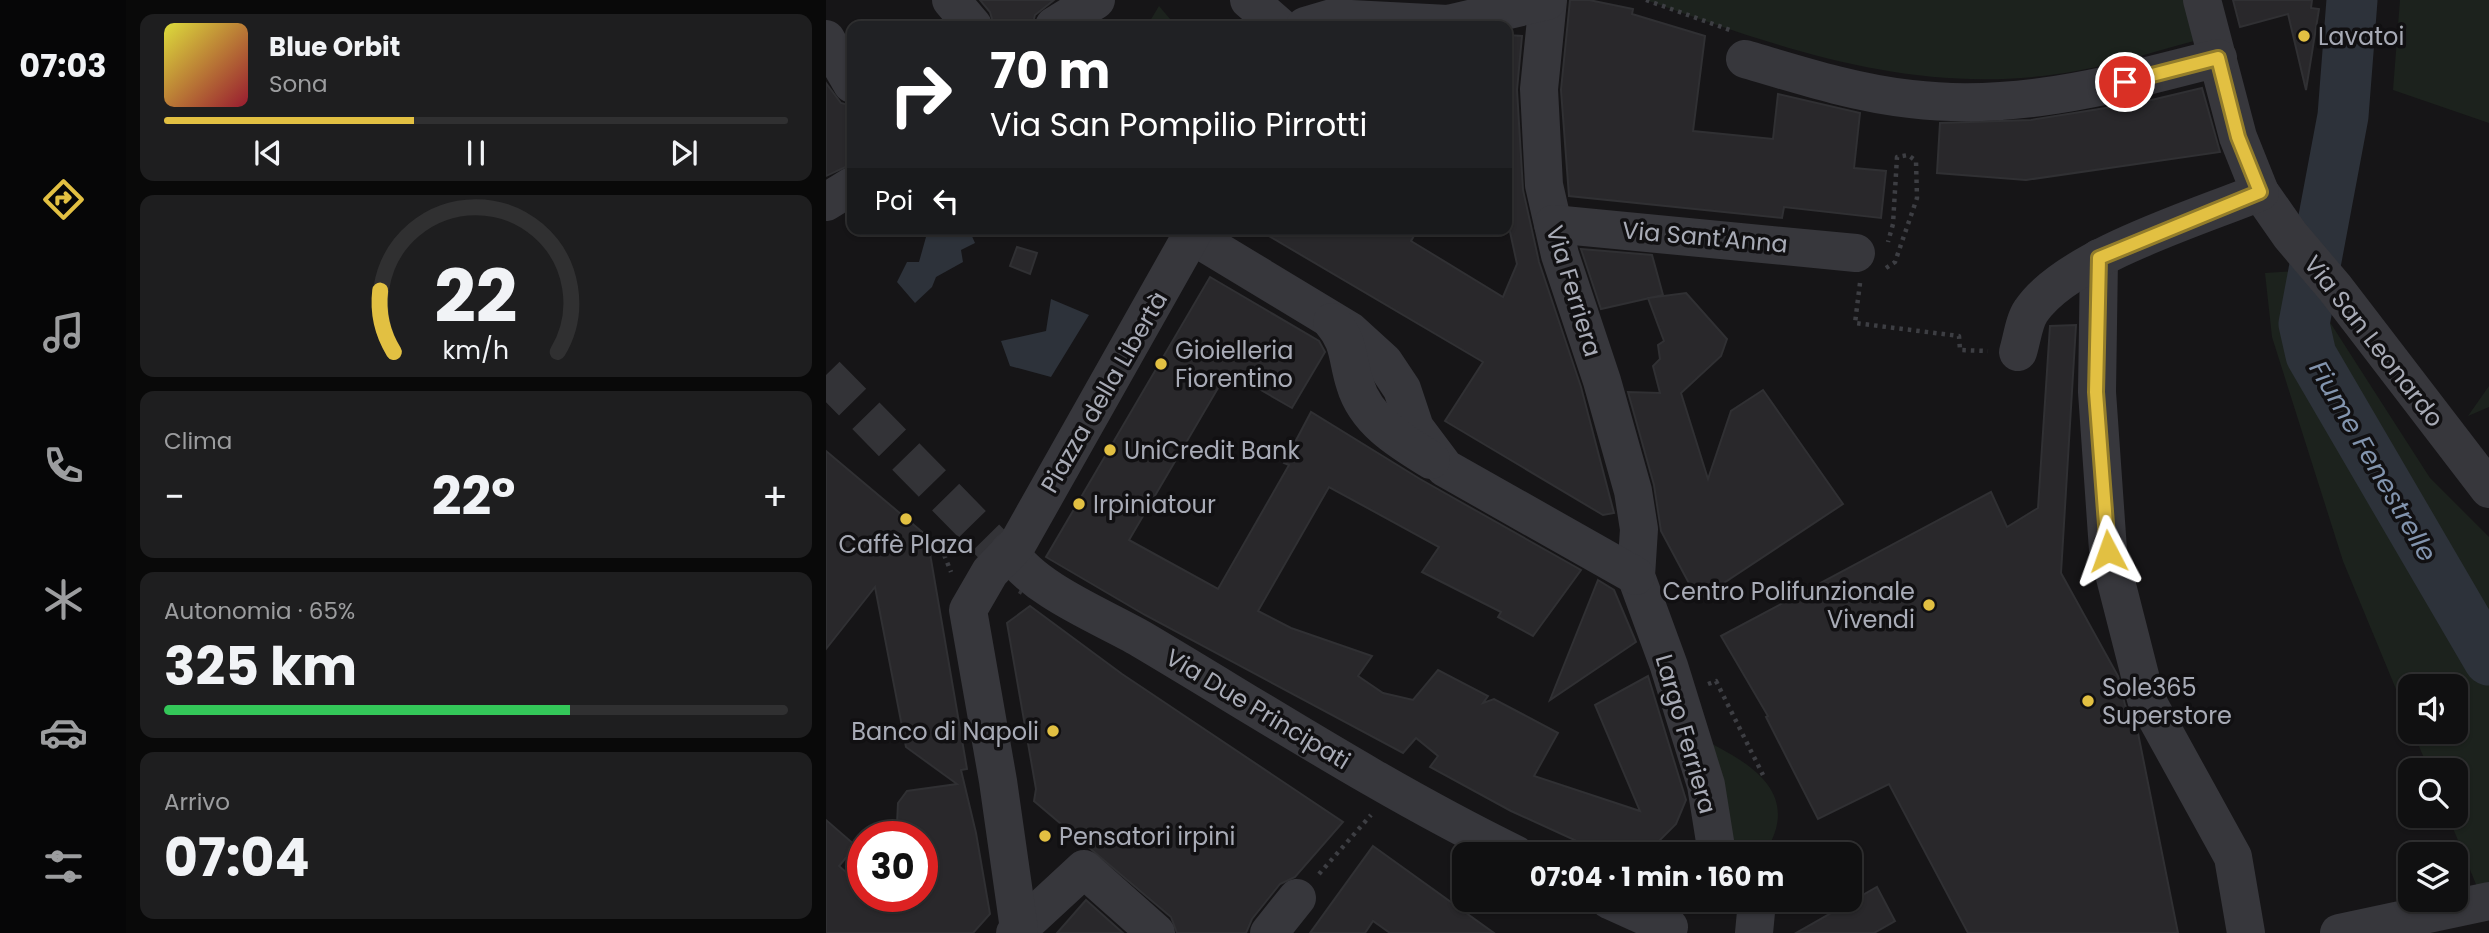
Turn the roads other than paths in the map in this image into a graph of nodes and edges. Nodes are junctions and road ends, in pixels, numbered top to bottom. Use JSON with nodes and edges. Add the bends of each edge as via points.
{"nodes":[{"id":1,"x":951,"y":0,"type":"edge"},
{"id":2,"x":1096,"y":0,"type":"edge"},
{"id":3,"x":1249,"y":0,"type":"edge"},
{"id":4,"x":2202,"y":0,"type":"edge"},
{"id":5,"x":1547,"y":1,"type":"edge"},
{"id":6,"x":1485,"y":8,"type":"edge"},
{"id":7,"x":969,"y":21,"type":"edge"},
{"id":8,"x":1062,"y":21,"type":"edge"},
{"id":9,"x":1273,"y":21,"type":"edge"},
{"id":10,"x":1322,"y":21,"type":"edge"},
{"id":11,"x":1390,"y":21,"type":"edge"},
{"id":12,"x":1455,"y":21,"type":"edge"},
{"id":13,"x":1509,"y":21,"type":"edge"},
{"id":14,"x":1512,"y":23,"type":"edge"},
{"id":15,"x":826,"y":39,"type":"edge"},
{"id":16,"x":1542,"y":39,"type":"junction"},
{"id":17,"x":1741,"y":46,"type":"road end"},
{"id":18,"x":2218,"y":58,"type":"junction"},
{"id":19,"x":847,"y":75,"type":"edge"},
{"id":20,"x":847,"y":189,"type":"edge"},
{"id":21,"x":2260,"y":192,"type":"junction"},
{"id":22,"x":826,"y":202,"type":"edge"},
{"id":23,"x":1553,"y":224,"type":"junction"},
{"id":24,"x":1192,"y":235,"type":"edge"},
{"id":25,"x":1199,"y":235,"type":"edge"},
{"id":26,"x":2099,"y":258,"type":"junction"},
{"id":27,"x":1871,"y":266,"type":"road end"},
{"id":28,"x":2018,"y":352,"type":"road end"},
{"id":29,"x":2473,"y":440,"type":"edge"},
{"id":30,"x":2489,"y":489,"type":"edge"},
{"id":31,"x":1009,"y":551,"type":"junction"},
{"id":32,"x":1636,"y":576,"type":"junction"},
{"id":33,"x":1493,"y":842,"type":"edge"},
{"id":34,"x":1715,"y":842,"type":"edge"},
{"id":35,"x":1297,"y":898,"type":"road end"},
{"id":36,"x":2477,"y":902,"type":"edge"},
{"id":37,"x":1646,"y":912,"type":"edge"},
{"id":38,"x":1756,"y":912,"type":"edge"},
{"id":39,"x":1671,"y":920,"type":"edge"},
{"id":40,"x":1017,"y":931,"type":"edge"},
{"id":41,"x":1156,"y":933,"type":"edge"},
{"id":42,"x":1269,"y":933,"type":"edge"},
{"id":43,"x":1754,"y":933,"type":"edge"},
{"id":44,"x":2246,"y":933,"type":"edge"},
{"id":45,"x":2339,"y":933,"type":"edge"}],
"edges":[{"from":1,"to":7,"type":"street"},
{"from":2,"to":8,"type":"street"},
{"from":3,"to":9,"type":"street"},
{"from":4,"to":18,"type":"street","name":"Via San Leonardo"},
{"from":5,"to":6,"type":"street"},
{"from":5,"to":16,"type":"street","name":"Via Ferriera"},
{"from":6,"to":12,"type":"street"},
{"from":6,"to":13,"type":"street"},
{"from":10,"to":11,"type":"street"},
{"from":14,"to":16,"type":"street"},
{"from":15,"to":19,"type":"street"},
{"from":16,"to":23,"type":"street","name":"Via Ferriera","via":[[1539,89],[1544,186]]},
{"from":17,"to":18,"type":"street","via":[[1826,82],[1912,100],[2008,101],[2079,93]]},
{"from":18,"to":21,"type":"street","name":"Via San Leonardo","via":[[2238,137]]},
{"from":20,"to":22,"type":"street"},
{"from":21,"to":26,"type":"street"},
{"from":21,"to":29,"type":"street","name":"Via San Leonardo","via":[[2335,288]]},
{"from":23,"to":27,"type":"street","name":"Via Sant'Anna"},
{"from":23,"to":32,"type":"street","name":"Via Ferriera","via":[[1633,491],[1639,529]]},
{"from":24,"to":31,"type":"street","name":"Piazza della Libertà"},
{"from":25,"to":32,"type":"street","via":[[1350,331],[1384,362],[1402,389],[1416,428],[1445,468]]},
{"from":26,"to":28,"type":"street","via":[[2060,283],[2031,311]]},
{"from":26,"to":44,"type":"street","via":[[2096,392],[2108,551],[2146,699],[2233,857]]},
{"from":29,"to":30,"type":"street","name":"Via San Leonardo"},
{"from":31,"to":33,"type":"street","name":"Via Due Principati","via":[[1018,565],[1073,602],[1363,772]]},
{"from":31,"to":40,"type":"street","name":"Piazza della Libertà","via":[[990,572],[968,610],[998,781]]},
{"from":32,"to":34,"type":"street","name":"Largo Ferriera","via":[[1706,785]]},
{"from":35,"to":42,"type":"street"},
{"from":36,"to":45,"type":"street"},
{"from":37,"to":39,"type":"street"},
{"from":38,"to":43,"type":"street"},
{"from":40,"to":41,"type":"street","via":[[1084,869]]}]}
